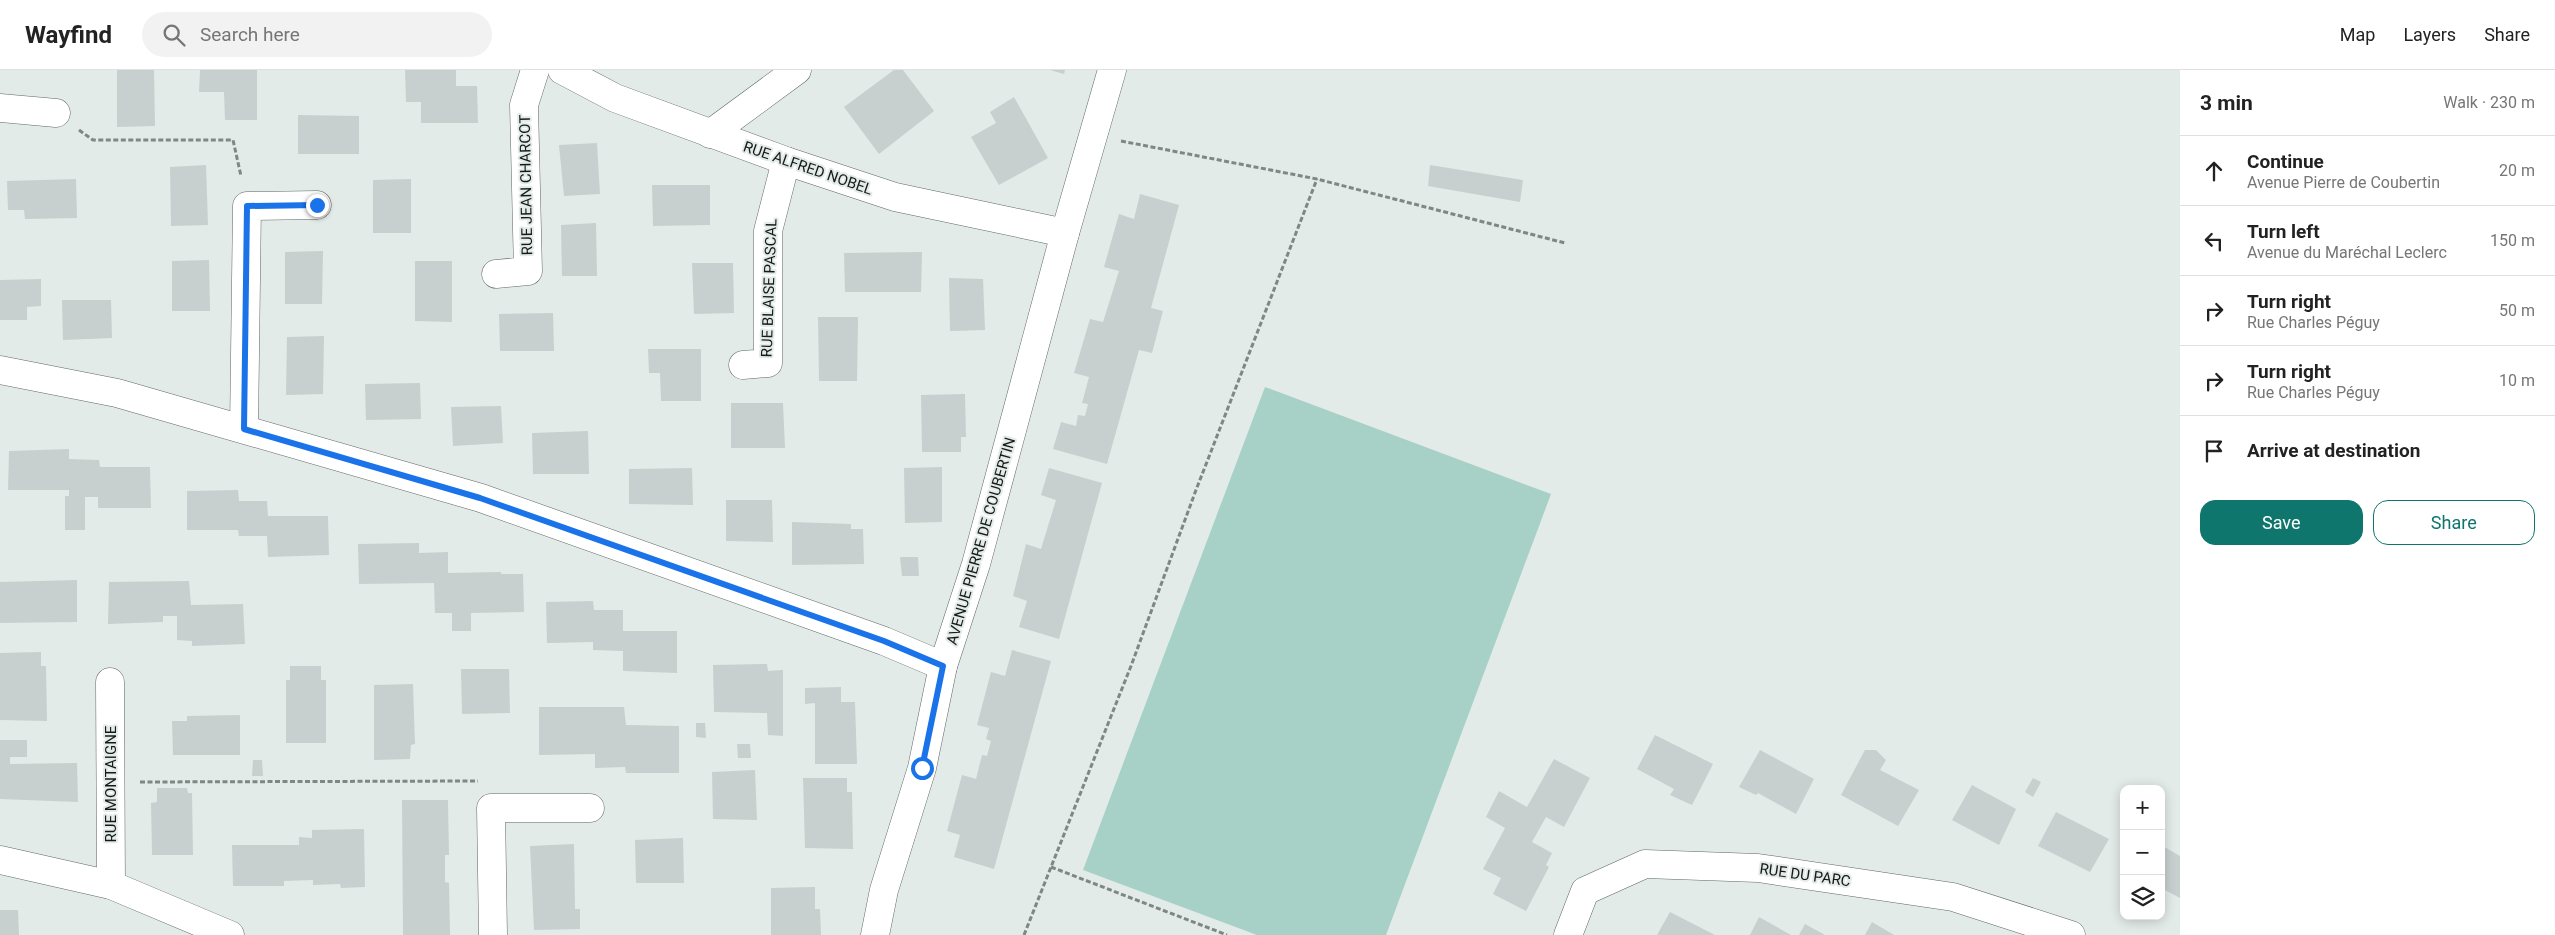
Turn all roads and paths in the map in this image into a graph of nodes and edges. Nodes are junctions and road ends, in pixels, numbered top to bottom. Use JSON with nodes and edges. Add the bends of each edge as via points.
{"nodes":[{"id":1,"x":535,"y":70,"type":"edge"},
{"id":2,"x":562,"y":70,"type":"edge"},
{"id":3,"x":797,"y":70,"type":"edge"},
{"id":4,"x":1112,"y":70,"type":"edge"},
{"id":5,"x":0,"y":108,"type":"edge"},
{"id":6,"x":56,"y":113,"type":"joint"},
{"id":7,"x":710,"y":134,"type":"junction"},
{"id":8,"x":1094,"y":136,"type":"junction"},
{"id":9,"x":786,"y":161,"type":"junction"},
{"id":10,"x":1317,"y":179,"type":"junction"},
{"id":11,"x":317,"y":205,"type":"dead end"},
{"id":12,"x":247,"y":206,"type":"junction"},
{"id":13,"x":1065,"y":233,"type":"junction"},
{"id":14,"x":1565,"y":243,"type":"dead end"},
{"id":15,"x":496,"y":274,"type":"dead end"},
{"id":16,"x":744,"y":364,"type":"dead end"},
{"id":17,"x":0,"y":370,"type":"edge"},
{"id":18,"x":244,"y":429,"type":"junction"},
{"id":19,"x":943,"y":666,"type":"junction"},
{"id":20,"x":110,"y":682,"type":"dead end"},
{"id":21,"x":112,"y":782,"type":"junction"},
{"id":22,"x":491,"y":808,"type":"junction"},
{"id":23,"x":590,"y":808,"type":"dead end"},
{"id":24,"x":0,"y":860,"type":"edge"},
{"id":25,"x":1051,"y":867,"type":"junction"},
{"id":26,"x":111,"y":885,"type":"junction"},
{"id":27,"x":230,"y":935,"type":"edge"},
{"id":28,"x":492,"y":935,"type":"edge"},
{"id":29,"x":875,"y":935,"type":"edge"},
{"id":30,"x":1024,"y":935,"type":"edge"},
{"id":31,"x":1227,"y":935,"type":"edge"},
{"id":32,"x":1568,"y":935,"type":"edge"},
{"id":33,"x":2071,"y":935,"type":"edge"}],
"edges":[{"from":1,"to":15,"type":"street","name":"RUE JEAN CHARCOT","via":[[524,105],[528,271]]},
{"from":2,"to":7,"type":"street","name":"RUE ALFRED NOBEL","via":[[615,98]]},
{"from":3,"to":7,"type":"street"},
{"from":4,"to":8,"type":"street","name":"AVENUE PIERRE DE COUBERTIN"},
{"from":5,"to":6,"type":"street"},
{"from":6,"to":12,"type":"path","via":[[93,140],[233,140]]},
{"from":7,"to":9,"type":"street","name":"RUE ALFRED NOBEL"},
{"from":8,"to":10,"type":"path"},
{"from":8,"to":13,"type":"street","name":"AVENUE PIERRE DE COUBERTIN"},
{"from":9,"to":13,"type":"street","name":"RUE ALFRED NOBEL","via":[[895,197]]},
{"from":9,"to":16,"type":"street","name":"RUE BLAISE PASCAL","via":[[768,231],[768,364]]},
{"from":10,"to":14,"type":"path"},
{"from":10,"to":25,"type":"path"},
{"from":11,"to":12,"type":"street"},
{"from":12,"to":18,"type":"street"},
{"from":13,"to":19,"type":"street","name":"AVENUE PIERRE DE COUBERTIN","via":[[981,545]]},
{"from":17,"to":18,"type":"street","via":[[117,393]]},
{"from":18,"to":19,"type":"street","via":[[480,498],[884,641]]},
{"from":19,"to":29,"type":"street","name":"AVENUE PIERRE DE COUBERTIN","via":[[922,768],[884,890]]},
{"from":20,"to":21,"type":"street","name":"RUE MONTAIGNE"},
{"from":21,"to":22,"type":"path","via":[[477,780]]},
{"from":21,"to":26,"type":"street","name":"RUE MONTAIGNE"},
{"from":22,"to":23,"type":"street"},
{"from":22,"to":28,"type":"street"},
{"from":24,"to":26,"type":"street"},
{"from":25,"to":30,"type":"path"},
{"from":25,"to":31,"type":"path"},
{"from":26,"to":27,"type":"street"},
{"from":32,"to":33,"type":"street","name":"RUE DU PARC","via":[[1585,891],[1645,864],[1758,868],[1953,897]]}]}
